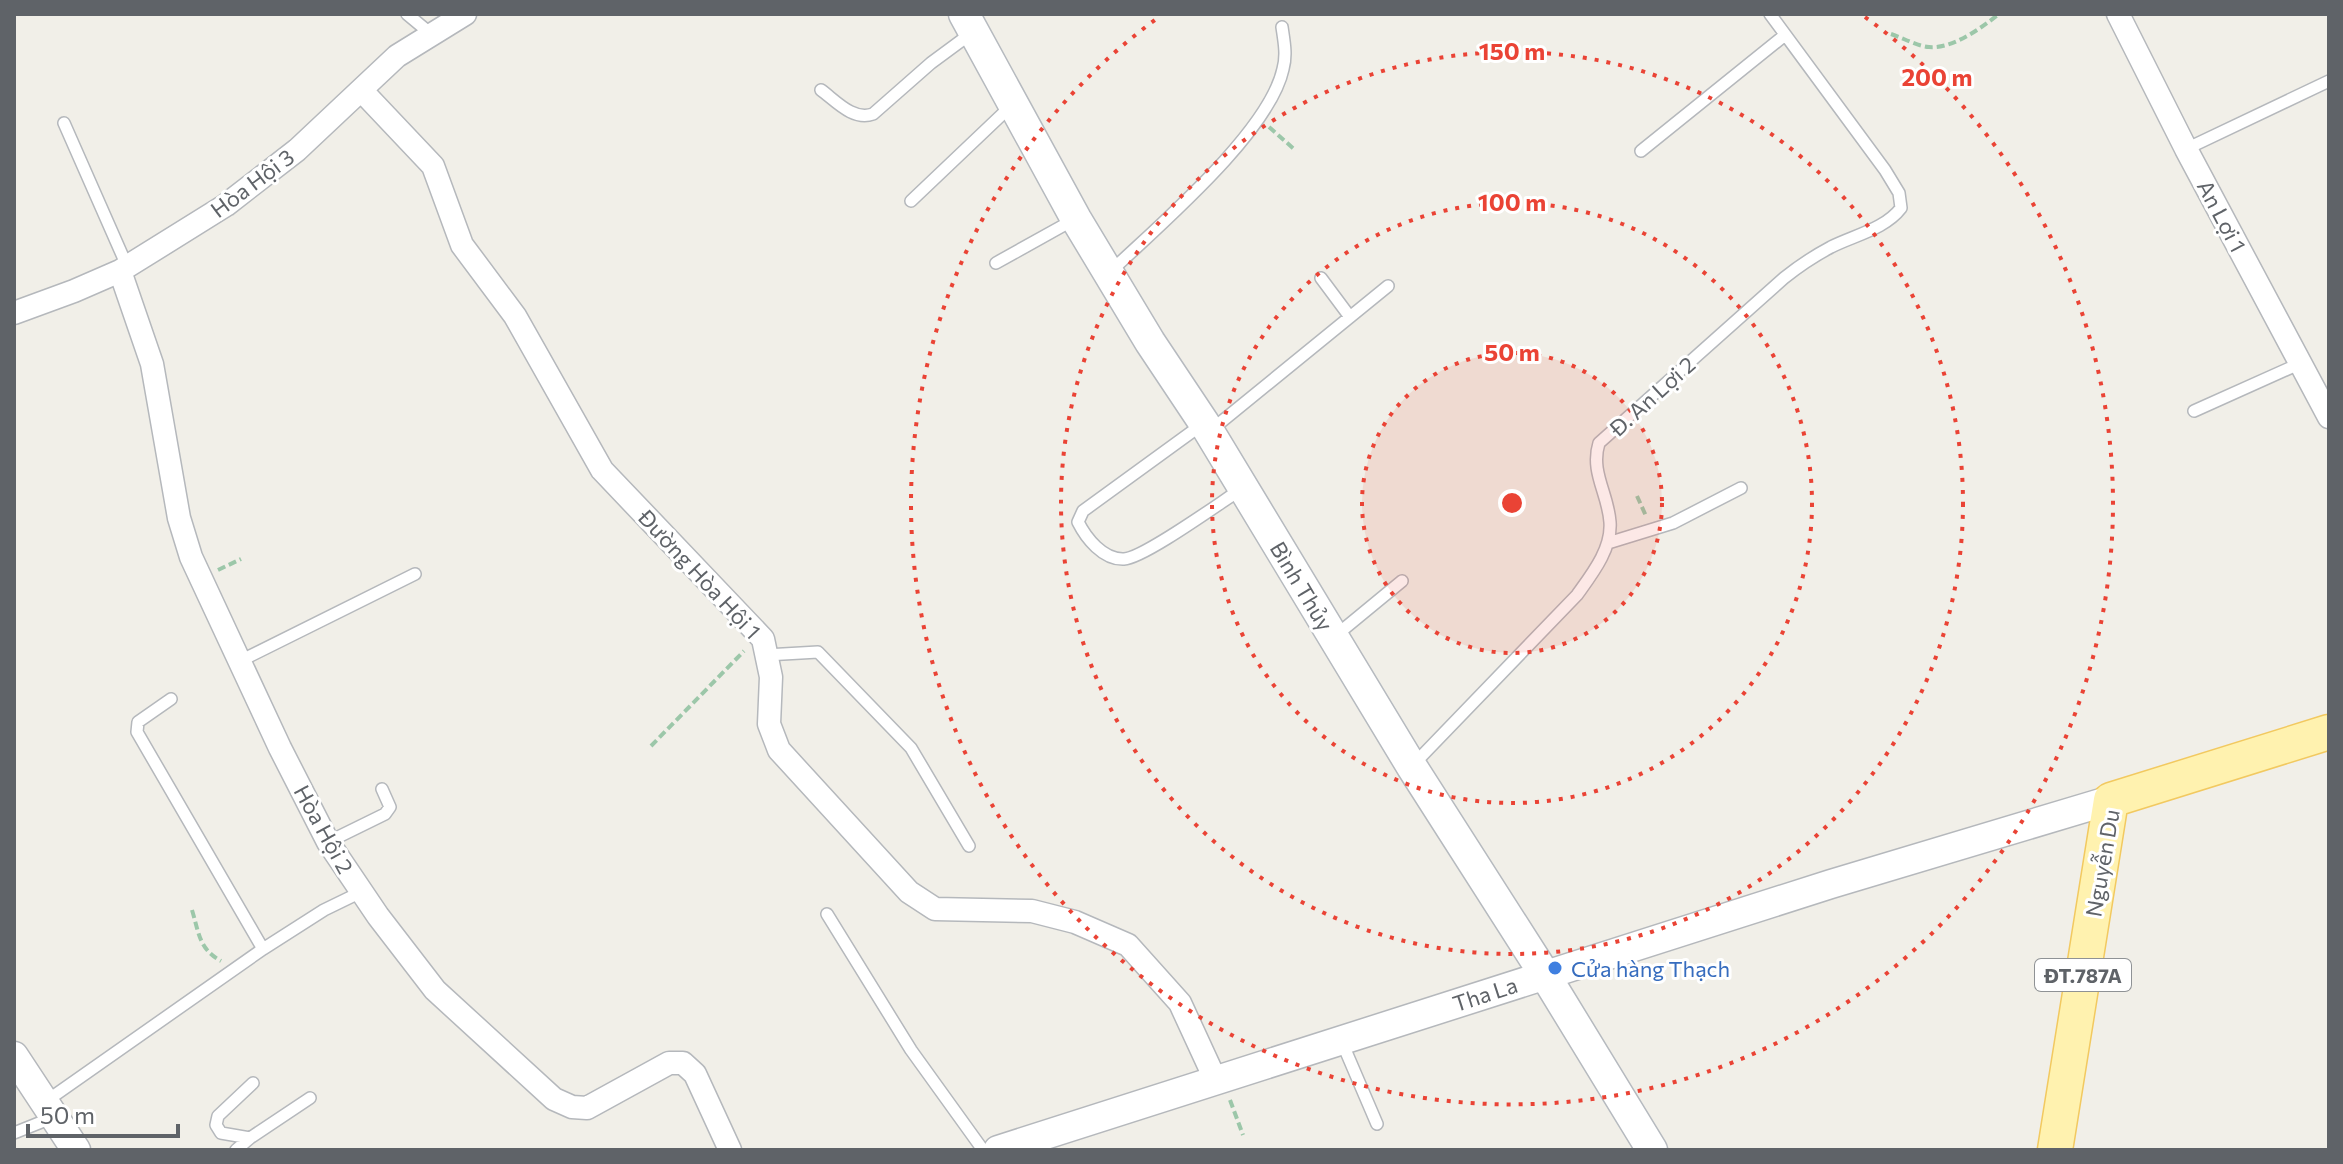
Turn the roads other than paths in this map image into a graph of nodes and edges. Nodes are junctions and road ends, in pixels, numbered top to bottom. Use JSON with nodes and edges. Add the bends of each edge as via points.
{"nodes":[{"id":1,"x":407,"y":14,"type":"edge"},
{"id":2,"x":465,"y":14,"type":"edge"},
{"id":3,"x":1770,"y":14,"type":"edge"},
{"id":4,"x":2118,"y":14,"type":"edge"},
{"id":5,"x":969,"y":23,"type":"edge"},
{"id":6,"x":1282,"y":27,"type":"dead end"},
{"id":7,"x":431,"y":34,"type":"junction"},
{"id":8,"x":1785,"y":35,"type":"junction"},
{"id":9,"x":2329,"y":81,"type":"edge"},
{"id":10,"x":821,"y":90,"type":"dead end"},
{"id":11,"x":362,"y":91,"type":"junction"},
{"id":12,"x":1013,"y":105,"type":"junction"},
{"id":13,"x":64,"y":123,"type":"dead end"},
{"id":14,"x":2186,"y":149,"type":"junction"},
{"id":15,"x":1641,"y":151,"type":"dead end"},
{"id":16,"x":911,"y":201,"type":"dead end"},
{"id":17,"x":1076,"y":219,"type":"junction"},
{"id":18,"x":996,"y":263,"type":"dead end"},
{"id":19,"x":124,"y":268,"type":"junction"},
{"id":20,"x":1109,"y":273,"type":"junction"},
{"id":21,"x":1321,"y":278,"type":"dead end"},
{"id":22,"x":1388,"y":286,"type":"dead end"},
{"id":23,"x":14,"y":313,"type":"edge"},
{"id":24,"x":1350,"y":317,"type":"junction"},
{"id":25,"x":2301,"y":363,"type":"junction"},
{"id":26,"x":2194,"y":411,"type":"dead end"},
{"id":27,"x":2329,"y":417,"type":"edge"},
{"id":28,"x":1206,"y":427,"type":"junction"},
{"id":29,"x":1243,"y":487,"type":"junction"},
{"id":30,"x":1741,"y":488,"type":"dead end"},
{"id":31,"x":1608,"y":543,"type":"junction"},
{"id":32,"x":415,"y":574,"type":"dead end"},
{"id":33,"x":1402,"y":581,"type":"dead end"},
{"id":34,"x":1334,"y":638,"type":"junction"},
{"id":35,"x":763,"y":645,"type":"junction"},
{"id":36,"x":240,"y":661,"type":"junction"},
{"id":37,"x":171,"y":699,"type":"dead end"},
{"id":38,"x":2329,"y":732,"type":"edge"},
{"id":39,"x":1412,"y":767,"type":"junction"},
{"id":40,"x":382,"y":789,"type":"dead end"},
{"id":41,"x":2111,"y":800,"type":"junction"},
{"id":42,"x":328,"y":842,"type":"junction"},
{"id":43,"x":969,"y":846,"type":"dead end"},
{"id":44,"x":361,"y":892,"type":"junction"},
{"id":45,"x":827,"y":914,"type":"dead end"},
{"id":46,"x":263,"y":949,"type":"junction"},
{"id":47,"x":1545,"y":975,"type":"junction"},
{"id":48,"x":1341,"y":1040,"type":"junction"},
{"id":49,"x":14,"y":1056,"type":"edge"},
{"id":50,"x":1218,"y":1078,"type":"junction"},
{"id":51,"x":253,"y":1083,"type":"dead end"},
{"id":52,"x":310,"y":1098,"type":"dead end"},
{"id":53,"x":50,"y":1110,"type":"junction"},
{"id":54,"x":1377,"y":1124,"type":"dead end"},
{"id":55,"x":14,"y":1133,"type":"edge"},
{"id":56,"x":250,"y":1138,"type":"junction"},
{"id":57,"x":1011,"y":1148,"type":"edge"},
{"id":58,"x":76,"y":1150,"type":"edge"},
{"id":59,"x":236,"y":1150,"type":"edge"},
{"id":60,"x":730,"y":1150,"type":"edge"},
{"id":61,"x":983,"y":1150,"type":"edge"},
{"id":62,"x":1652,"y":1150,"type":"edge"},
{"id":63,"x":2055,"y":1150,"type":"edge"}],
"edges":[{"from":1,"to":7,"type":"lane"},
{"from":2,"to":7,"type":"street","name":"Hòa Hội 3"},
{"from":3,"to":8,"type":"lane"},
{"from":4,"to":14,"type":"street","name":"An Lợi 1"},
{"from":5,"to":10,"type":"lane","via":[[873,114],[853,114]]},
{"from":5,"to":12,"type":"main road","name":"Bình Thủy"},
{"from":6,"to":20,"type":"lane","via":[[1283,71],[1258,117],[1211,174]]},
{"from":7,"to":11,"type":"street","name":"Hòa Hội 3","via":[[397,56]]},
{"from":8,"to":15,"type":"lane"},
{"from":8,"to":31,"type":"lane","name":"Đ. An Lợi 2","via":[[1899,193],[1901,208],[1892,219],[1805,262],[1599,443],[1596,471],[1610,521]]},
{"from":9,"to":14,"type":"lane"},
{"from":11,"to":19,"type":"street","name":"Hòa Hội 3","via":[[226,205]]},
{"from":11,"to":35,"type":"street","name":"Đường Hòa Hội 1","via":[[433,166],[462,245],[515,316],[602,470]]},
{"from":12,"to":16,"type":"lane"},
{"from":12,"to":17,"type":"main road","name":"Bình Thủy"},
{"from":13,"to":19,"type":"lane"},
{"from":14,"to":25,"type":"street","name":"An Lợi 1"},
{"from":17,"to":18,"type":"lane"},
{"from":17,"to":20,"type":"main road","name":"Bình Thủy"},
{"from":19,"to":23,"type":"street","name":"Hòa Hội 3"},
{"from":19,"to":36,"type":"street","name":"Hòa Hội 2","via":[[152,364],[179,518],[191,557]]},
{"from":20,"to":28,"type":"main road","name":"Bình Thủy"},
{"from":21,"to":24,"type":"lane"},
{"from":22,"to":24,"type":"lane"},
{"from":24,"to":28,"type":"lane"},
{"from":25,"to":26,"type":"lane"},
{"from":25,"to":27,"type":"street","name":"An Lợi 1"},
{"from":28,"to":29,"type":"main road","name":"Bình Thủy"},
{"from":28,"to":29,"type":"lane","via":[[1083,511],[1078,522],[1085,536],[1108,556],[1125,559]]},
{"from":29,"to":34,"type":"main road","name":"Bình Thủy"},
{"from":30,"to":31,"type":"lane","via":[[1696,512]]},
{"from":31,"to":39,"type":"lane","via":[[1577,595]]},
{"from":32,"to":36,"type":"lane"},
{"from":33,"to":34,"type":"lane"},
{"from":34,"to":39,"type":"main road","name":"Bình Thủy"},
{"from":35,"to":43,"type":"lane","via":[[818,652],[911,748]]},
{"from":35,"to":50,"type":"street","name":"Đường Hòa Hội 1","via":[[771,677],[769,724],[779,750],[909,892],[935,909],[1032,911],[1128,945],[1180,1003]]},
{"from":36,"to":42,"type":"street","name":"Hòa Hội 2"},
{"from":37,"to":46,"type":"lane","via":[[145,715],[137,732]]},
{"from":38,"to":41,"type":"main road","name":"Nguyễn Du"},
{"from":39,"to":47,"type":"main road","name":"Bình Thủy"},
{"from":40,"to":42,"type":"lane","via":[[390,807],[385,814]]},
{"from":41,"to":47,"type":"street","name":"Tha La"},
{"from":41,"to":63,"type":"main road","name":"Nguyễn Du","number":"ĐT.787A"},
{"from":42,"to":44,"type":"street","name":"Hòa Hội 2"},
{"from":44,"to":46,"type":"lane"},
{"from":44,"to":60,"type":"street","name":"Hòa Hội 2","via":[[435,990],[554,1099],[587,1108],[669,1063],[683,1063],[695,1074]]},
{"from":45,"to":61,"type":"lane","via":[[911,1050]]},
{"from":46,"to":53,"type":"lane"},
{"from":47,"to":48,"type":"street","name":"Tha La"},
{"from":47,"to":62,"type":"main road","name":"Bình Thủy"},
{"from":48,"to":50,"type":"street","name":"Tha La"},
{"from":48,"to":54,"type":"lane"},
{"from":49,"to":53,"type":"street"},
{"from":50,"to":57,"type":"street","name":"Tha La"},
{"from":51,"to":56,"type":"lane","via":[[218,1116],[216,1125],[221,1133]]},
{"from":52,"to":56,"type":"lane"},
{"from":53,"to":55,"type":"lane"},
{"from":53,"to":58,"type":"street"},
{"from":56,"to":59,"type":"lane"}]}
